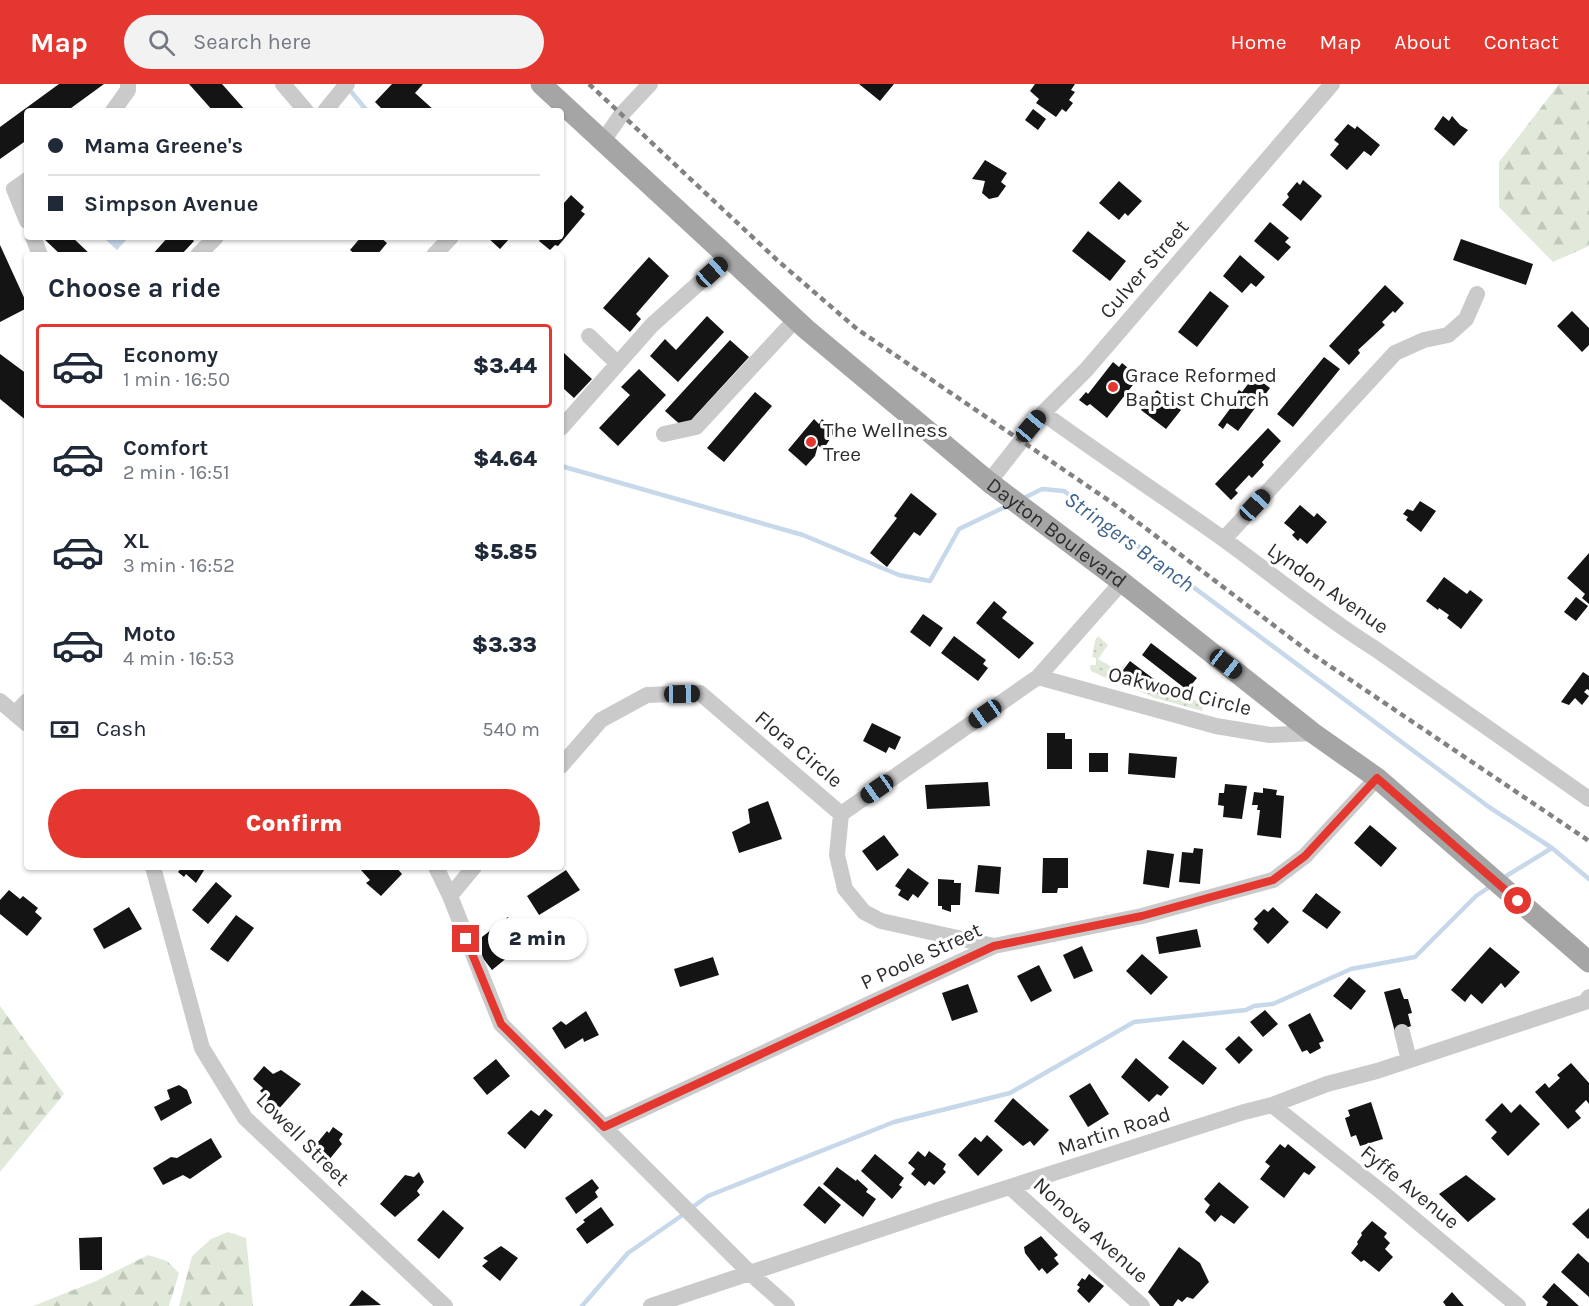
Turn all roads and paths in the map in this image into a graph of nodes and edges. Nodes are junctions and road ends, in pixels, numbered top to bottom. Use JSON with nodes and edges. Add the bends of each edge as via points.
{"nodes":[{"id":1,"x":128,"y":84,"type":"edge"},
{"id":2,"x":283,"y":84,"type":"edge"},
{"id":3,"x":347,"y":84,"type":"edge"},
{"id":4,"x":541,"y":84,"type":"edge"},
{"id":5,"x":650,"y":84,"type":"edge"},
{"id":6,"x":1332,"y":84,"type":"edge"},
{"id":7,"x":115,"y":108,"type":"edge"},
{"id":8,"x":303,"y":108,"type":"edge"},
{"id":9,"x":327,"y":108,"type":"edge"},
{"id":10,"x":560,"y":108,"type":"edge"},
{"id":11,"x":564,"y":113,"type":"edge"},
{"id":12,"x":603,"y":141,"type":"junction"},
{"id":13,"x":24,"y":182,"type":"edge"},
{"id":14,"x":24,"y":214,"type":"edge"},
{"id":15,"x":213,"y":240,"type":"edge"},
{"id":16,"x":448,"y":240,"type":"edge"},
{"id":17,"x":201,"y":252,"type":"edge"},
{"id":18,"x":438,"y":252,"type":"edge"},
{"id":19,"x":728,"y":257,"type":"junction"},
{"id":20,"x":1477,"y":294,"type":"dead end"},
{"id":21,"x":796,"y":319,"type":"junction"},
{"id":22,"x":589,"y":336,"type":"dead end"},
{"id":23,"x":617,"y":363,"type":"junction"},
{"id":24,"x":1043,"y":413,"type":"junction"},
{"id":25,"x":564,"y":425,"type":"edge"},
{"id":26,"x":664,"y":434,"type":"dead end"},
{"id":27,"x":989,"y":482,"type":"junction"},
{"id":28,"x":1224,"y":539,"type":"junction"},
{"id":29,"x":1122,"y":582,"type":"junction"},
{"id":30,"x":1038,"y":677,"type":"junction"},
{"id":31,"x":0,"y":701,"type":"edge"},
{"id":32,"x":21,"y":719,"type":"edge"},
{"id":33,"x":1313,"y":734,"type":"junction"},
{"id":34,"x":564,"y":763,"type":"edge"},
{"id":35,"x":1377,"y":778,"type":"junction"},
{"id":36,"x":1589,"y":799,"type":"edge"},
{"id":37,"x":842,"y":814,"type":"junction"},
{"id":38,"x":154,"y":870,"type":"edge"},
{"id":39,"x":437,"y":870,"type":"edge"},
{"id":40,"x":472,"y":870,"type":"edge"},
{"id":41,"x":450,"y":896,"type":"junction"},
{"id":42,"x":994,"y":946,"type":"junction"},
{"id":43,"x":1589,"y":962,"type":"edge"},
{"id":44,"x":1589,"y":997,"type":"edge"},
{"id":45,"x":1402,"y":1032,"type":"dead end"},
{"id":46,"x":1409,"y":1060,"type":"junction"},
{"id":47,"x":1272,"y":1105,"type":"junction"},
{"id":48,"x":604,"y":1127,"type":"junction"},
{"id":49,"x":1010,"y":1187,"type":"junction"},
{"id":50,"x":749,"y":1272,"type":"junction"},
{"id":51,"x":445,"y":1306,"type":"edge"},
{"id":52,"x":651,"y":1306,"type":"edge"},
{"id":53,"x":787,"y":1306,"type":"edge"},
{"id":54,"x":1142,"y":1306,"type":"edge"},
{"id":55,"x":1518,"y":1306,"type":"edge"}],
"edges":[{"from":1,"to":7,"type":"street"},
{"from":2,"to":8,"type":"street"},
{"from":3,"to":9,"type":"street"},
{"from":4,"to":10,"type":"main road","name":"Dayton Boulevard"},
{"from":5,"to":12,"type":"street"},
{"from":6,"to":24,"type":"street","name":"Culver Street","via":[[1094,361]]},
{"from":11,"to":12,"type":"main road","name":"Dayton Boulevard"},
{"from":12,"to":19,"type":"main road","name":"Dayton Boulevard"},
{"from":13,"to":14,"type":"street","via":[[14,189]]},
{"from":15,"to":17,"type":"street"},
{"from":16,"to":18,"type":"street"},
{"from":19,"to":21,"type":"main road","name":"Dayton Boulevard"},
{"from":19,"to":23,"type":"street"},
{"from":20,"to":28,"type":"street","via":[[1466,319],[1448,336],[1424,340],[1395,353]]},
{"from":21,"to":26,"type":"street","via":[[696,427]]},
{"from":21,"to":27,"type":"main road","name":"Dayton Boulevard"},
{"from":22,"to":23,"type":"street"},
{"from":23,"to":25,"type":"street"},
{"from":24,"to":27,"type":"street","name":"Culver Street"},
{"from":24,"to":28,"type":"street","name":"Lyndon Avenue"},
{"from":27,"to":29,"type":"main road","name":"Dayton Boulevard"},
{"from":28,"to":36,"type":"street","name":"Lyndon Avenue","via":[[1349,632]]},
{"from":29,"to":30,"type":"street"},
{"from":29,"to":33,"type":"main road","name":"Dayton Boulevard"},
{"from":30,"to":33,"type":"street","name":"Oakwood Circle","via":[[1216,726],[1270,735]]},
{"from":30,"to":37,"type":"street"},
{"from":31,"to":32,"type":"street"},
{"from":33,"to":35,"type":"main road","name":"Dayton Boulevard"},
{"from":34,"to":37,"type":"street","name":"Flora Circle","via":[[601,720],[647,695],[700,693]]},
{"from":35,"to":42,"type":"street","name":"P Poole Street","via":[[1305,856],[1273,880],[1142,916]]},
{"from":35,"to":43,"type":"main road","name":"Dayton Boulevard"},
{"from":37,"to":42,"type":"street","name":"Flora Circle","via":[[837,855],[845,889],[864,912],[881,921]]},
{"from":38,"to":51,"type":"street","name":"Lowell Street","via":[[202,1048],[245,1118]]},
{"from":39,"to":41,"type":"street"},
{"from":40,"to":41,"type":"street"},
{"from":41,"to":48,"type":"street","via":[[501,1024]]},
{"from":42,"to":48,"type":"street","name":"P Poole Street"},
{"from":44,"to":46,"type":"street","name":"Martin Road","via":[[1585,1002]]},
{"from":45,"to":46,"type":"street"},
{"from":46,"to":47,"type":"street","name":"Martin Road"},
{"from":47,"to":49,"type":"street","name":"Martin Road"},
{"from":47,"to":55,"type":"street","name":"Fyffe Avenue"},
{"from":48,"to":50,"type":"street"},
{"from":49,"to":50,"type":"street","name":"Martin Road"},
{"from":49,"to":54,"type":"street","name":"Nonova Avenue"},
{"from":50,"to":52,"type":"street","name":"Martin Road"},
{"from":50,"to":53,"type":"street"}]}
